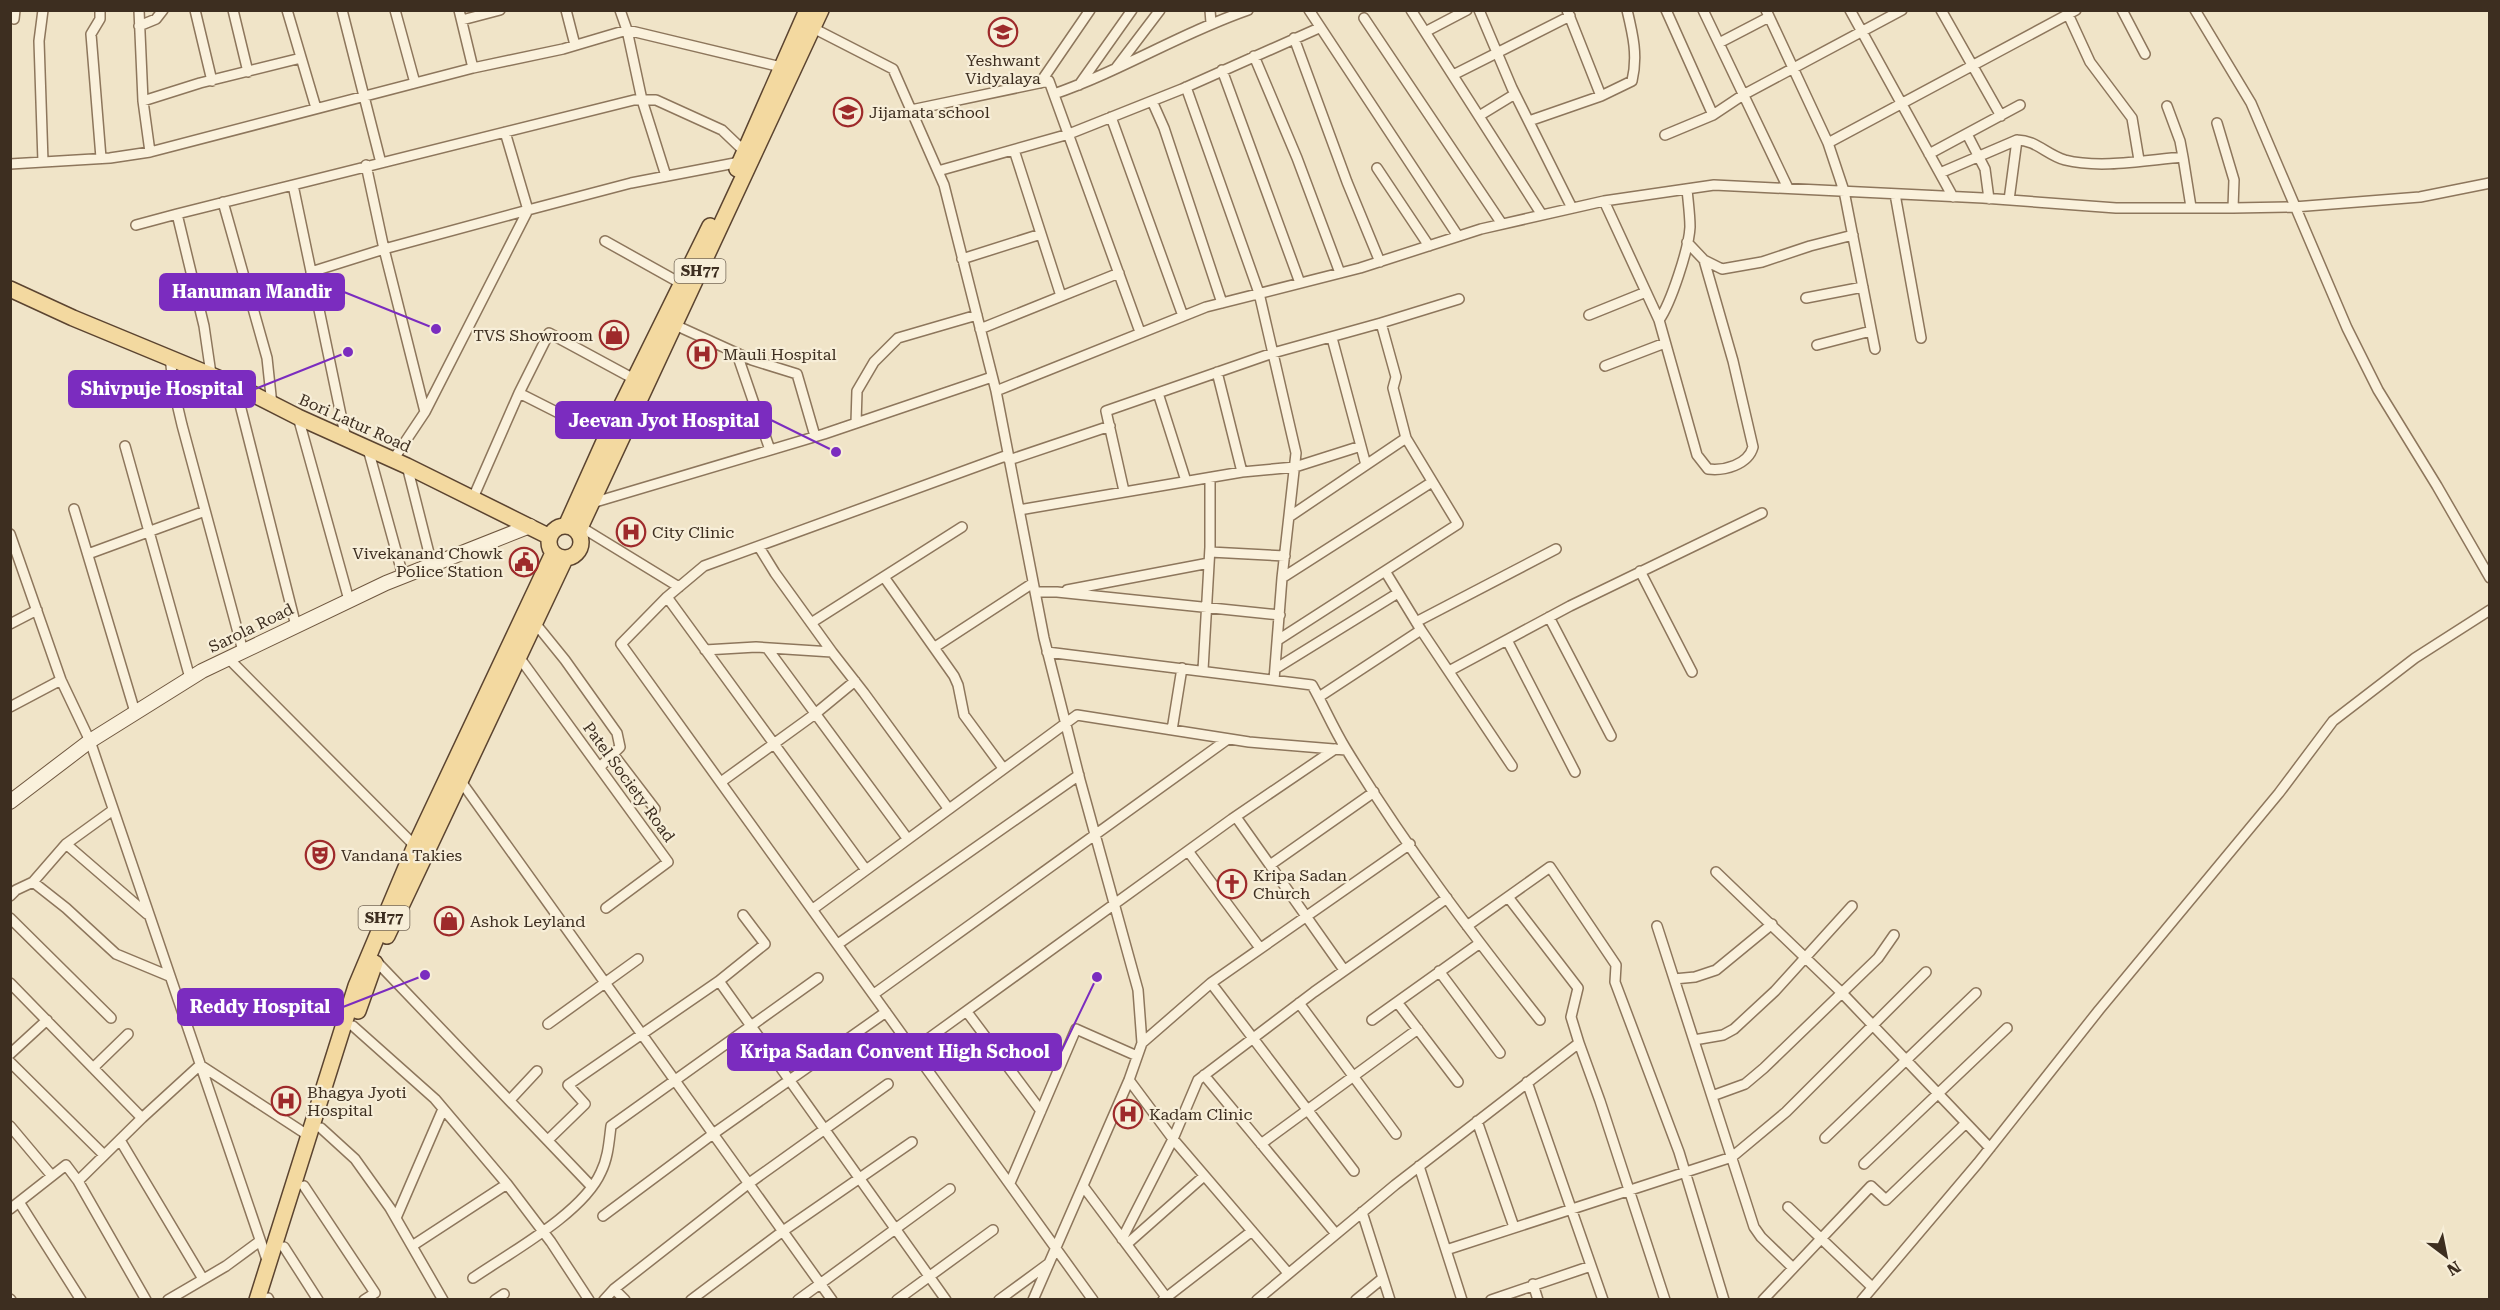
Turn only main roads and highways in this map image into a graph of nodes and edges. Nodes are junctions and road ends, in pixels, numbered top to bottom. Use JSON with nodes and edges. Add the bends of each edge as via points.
{"nodes":[{"id":1,"x":807,"y":10,"type":"edge"},
{"id":2,"x":821,"y":10,"type":"edge"},
{"id":3,"x":10,"y":289,"type":"edge"},
{"id":4,"x":530,"y":526,"type":"junction"},
{"id":5,"x":575,"y":528,"type":"junction"},
{"id":6,"x":556,"y":550,"type":"junction"},
{"id":7,"x":10,"y":802,"type":"edge"},
{"id":8,"x":315,"y":1132,"type":"junction"},
{"id":9,"x":265,"y":1299,"type":"edge"}],
"edges":[{"from":1,"to":5,"type":"main road","number":"SH77","via":[[742,157],[606,437]]},
{"from":2,"to":5,"type":"main road","number":"SH77","via":[[592,503]]},
{"from":3,"to":4,"type":"main road","name":"Bori Latur Road","via":[[236,384],[272,405]]},
{"from":4,"to":6,"type":"main road","name":"Bori Latur Road"},
{"from":4,"to":7,"type":"main road","name":"Sarola Road","via":[[349,600],[190,678],[90,741]]},
{"from":5,"to":6,"type":"main road","via":[[553,531]]},
{"from":5,"to":6,"type":"main road","number":"SH77","via":[[582,541],[580,550],[574,556]]},
{"from":6,"to":8,"type":"main road","number":"SH77","via":[[535,623],[376,961]]},
{"from":6,"to":8,"type":"main road","number":"SH77","via":[[415,846],[356,986]]},
{"from":8,"to":9,"type":"main road","number":"SH77","via":[[304,1186]]},
{"from":8,"to":9,"type":"main road","number":"SH77","via":[[268,1263]]}]}
